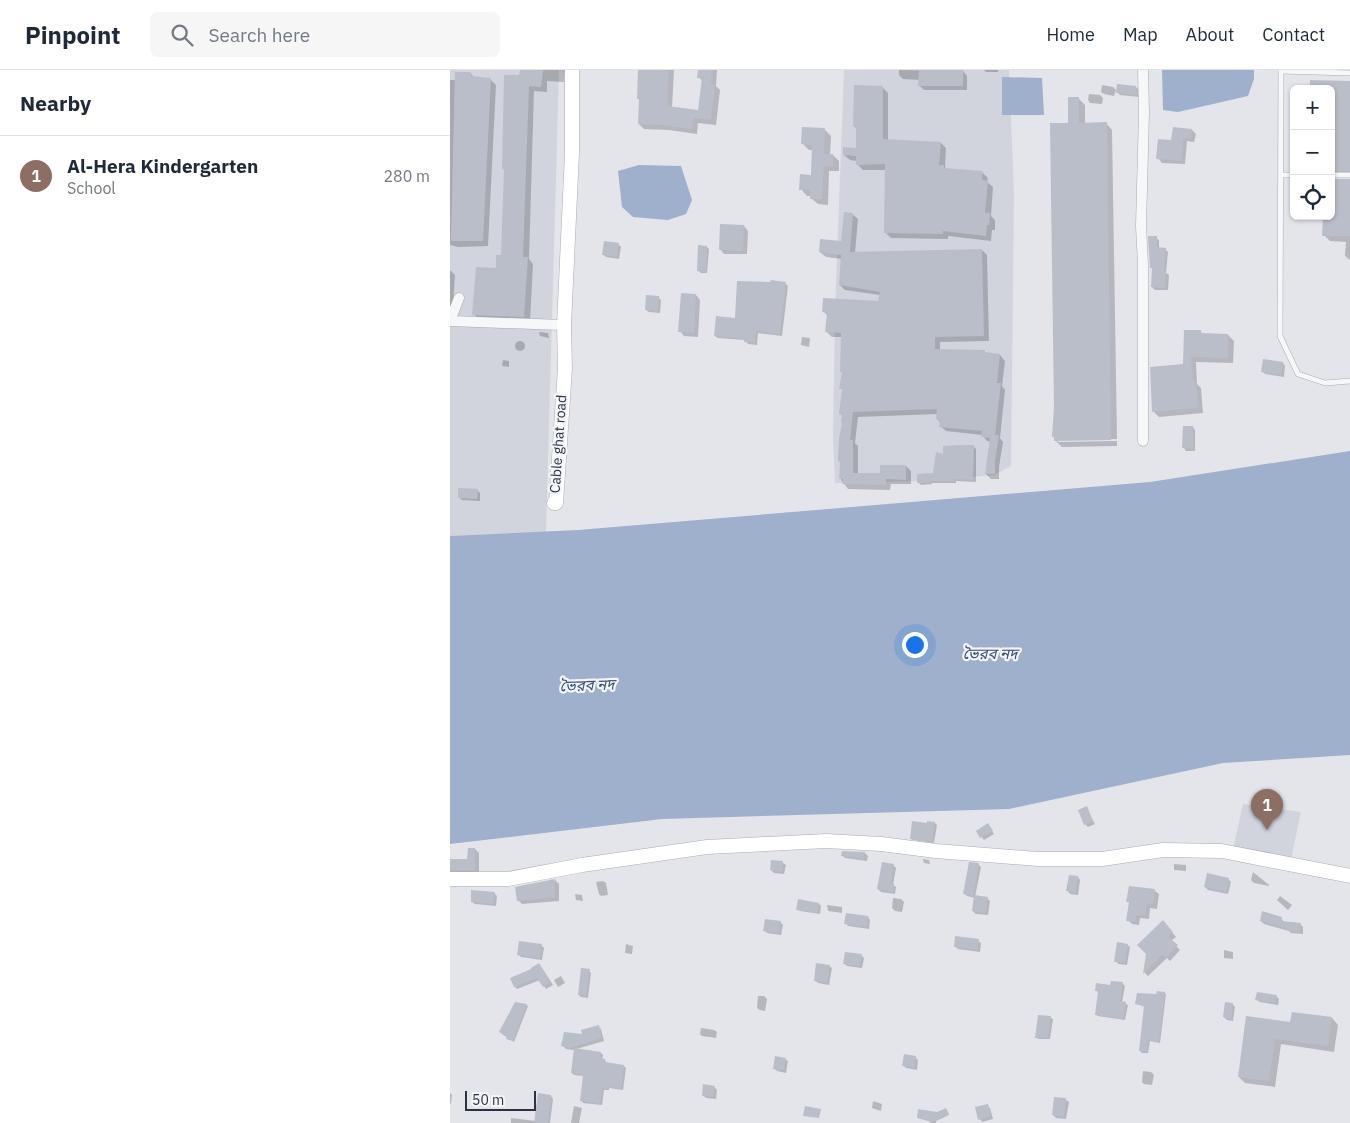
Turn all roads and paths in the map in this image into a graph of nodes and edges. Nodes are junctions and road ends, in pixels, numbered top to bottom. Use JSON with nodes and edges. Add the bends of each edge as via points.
{"nodes":[{"id":1,"x":571,"y":70,"type":"edge"},
{"id":2,"x":1143,"y":70,"type":"edge"},
{"id":3,"x":1281,"y":71,"type":"edge"},
{"id":4,"x":1350,"y":73,"type":"edge"},
{"id":5,"x":1281,"y":175,"type":"junction"},
{"id":6,"x":1290,"y":175,"type":"edge"},
{"id":7,"x":1335,"y":175,"type":"edge"},
{"id":8,"x":1350,"y":175,"type":"edge"},
{"id":9,"x":459,"y":298,"type":"dead end"},
{"id":10,"x":450,"y":321,"type":"edge"},
{"id":11,"x":562,"y":325,"type":"junction"},
{"id":12,"x":1350,"y":381,"type":"edge"},
{"id":13,"x":1143,"y":441,"type":"dead end"},
{"id":14,"x":1350,"y":876,"type":"edge"},
{"id":15,"x":450,"y":880,"type":"edge"}],
"edges":[{"from":1,"to":11,"type":"street","name":"Cable ghat road"},
{"from":1,"to":11,"type":"street","name":"Cable ghat road","via":[[572,153],[564,325],[566,368],[554,503],[563,369]]},
{"from":2,"to":13,"type":"street"},
{"from":3,"to":4,"type":"lane"},
{"from":3,"to":5,"type":"lane"},
{"from":5,"to":6,"type":"lane"},
{"from":5,"to":12,"type":"lane","via":[[1280,336],[1298,374],[1325,383]]},
{"from":7,"to":8,"type":"lane"},
{"from":9,"to":10,"type":"street"},
{"from":10,"to":11,"type":"street"},
{"from":14,"to":15,"type":"street","via":[[1222,851],[1163,850],[1102,859],[1038,859],[826,841],[707,847],[508,879]]}]}
